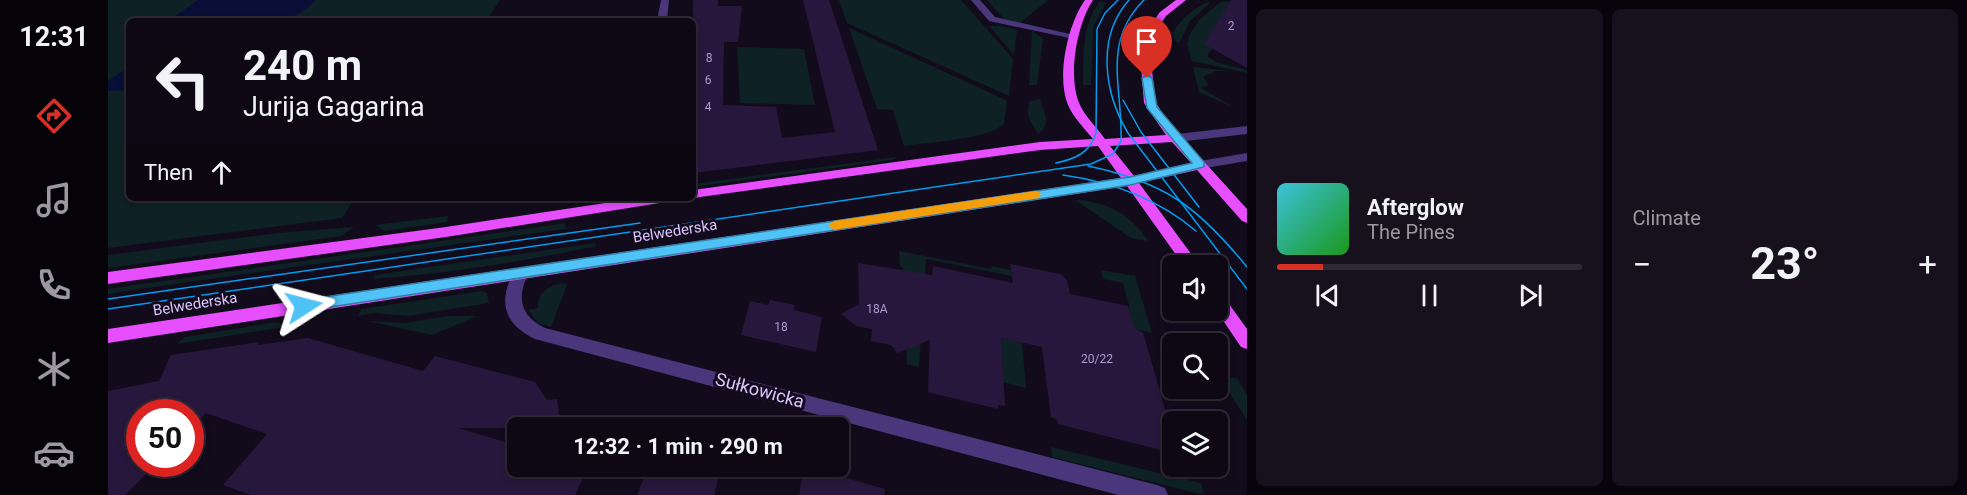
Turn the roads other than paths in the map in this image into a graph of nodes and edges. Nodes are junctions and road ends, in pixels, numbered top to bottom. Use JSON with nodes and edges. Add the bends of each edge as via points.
{"nodes":[{"id":1,"x":665,"y":0,"type":"edge"},
{"id":2,"x":975,"y":0,"type":"edge"},
{"id":3,"x":1089,"y":0,"type":"edge"},
{"id":4,"x":1182,"y":0,"type":"edge"},
{"id":5,"x":662,"y":18,"type":"edge"},
{"id":6,"x":1074,"y":36,"type":"junction"},
{"id":7,"x":1247,"y":129,"type":"edge"},
{"id":8,"x":1177,"y":138,"type":"junction"},
{"id":9,"x":1101,"y":142,"type":"junction"},
{"id":10,"x":1247,"y":157,"type":"edge"},
{"id":11,"x":1200,"y":165,"type":"junction"},
{"id":12,"x":1130,"y":181,"type":"junction"},
{"id":13,"x":696,"y":194,"type":"edge"},
{"id":14,"x":627,"y":201,"type":"edge"},
{"id":15,"x":1247,"y":218,"type":"edge"},
{"id":16,"x":1185,"y":255,"type":"edge"},
{"id":17,"x":521,"y":273,"type":"junction"},
{"id":18,"x":108,"y":278,"type":"edge"},
{"id":19,"x":1228,"y":315,"type":"edge"},
{"id":20,"x":108,"y":336,"type":"edge"},
{"id":21,"x":1247,"y":342,"type":"edge"},
{"id":22,"x":1157,"y":495,"type":"edge"}],
"edges":[{"from":1,"to":5,"type":"street"},
{"from":2,"to":6,"type":"street","via":[[992,19]]},
{"from":3,"to":6,"type":"main road","via":[[1079,15]]},
{"from":4,"to":8,"type":"main road","via":[[1155,23],[1145,54],[1150,103]]},
{"from":6,"to":9,"type":"main road","via":[[1072,98]]},
{"from":7,"to":8,"type":"street"},
{"from":8,"to":9,"type":"main road"},
{"from":8,"to":11,"type":"main road"},
{"from":9,"to":12,"type":"main road"},
{"from":9,"to":13,"type":"main road","via":[[1040,146]]},
{"from":10,"to":11,"type":"street","name":"Belwederska"},
{"from":11,"to":12,"type":"main road","name":"Belwederska"},
{"from":11,"to":15,"type":"main road"},
{"from":12,"to":16,"type":"main road"},
{"from":12,"to":17,"type":"main road","name":"Belwederska"},
{"from":14,"to":18,"type":"main road","via":[[446,232]]},
{"from":17,"to":20,"type":"main road","name":"Belwederska"},
{"from":17,"to":22,"type":"street","name":"Sułkowicka","via":[[512,288],[513,306],[526,326],[541,334]]},
{"from":19,"to":21,"type":"main road"}]}
